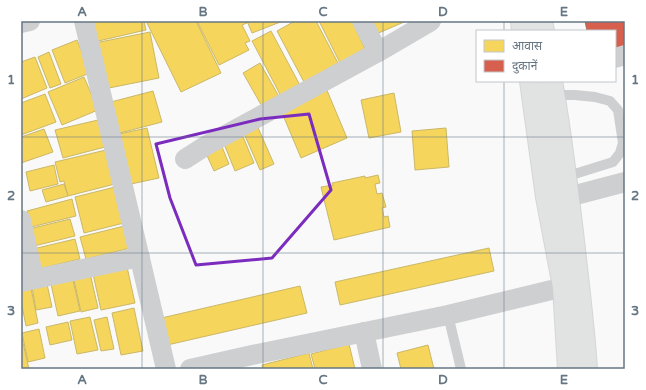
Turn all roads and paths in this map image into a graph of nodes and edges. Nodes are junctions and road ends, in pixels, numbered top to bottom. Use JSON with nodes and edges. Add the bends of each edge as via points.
{"nodes":[{"id":1,"x":30,"y":21,"type":"edge"},
{"id":2,"x":84,"y":21,"type":"edge"},
{"id":3,"x":362,"y":21,"type":"edge"},
{"id":4,"x":431,"y":21,"type":"edge"},
{"id":5,"x":21,"y":23,"type":"edge"},
{"id":6,"x":378,"y":52,"type":"junction"},
{"id":7,"x":531,"y":82,"type":"edge"},
{"id":8,"x":552,"y":88,"type":"edge"},
{"id":9,"x":185,"y":159,"type":"dead end"},
{"id":10,"x":625,"y":182,"type":"edge"},
{"id":11,"x":567,"y":187,"type":"junction"},
{"id":12,"x":21,"y":220,"type":"edge"},
{"id":13,"x":140,"y":257,"type":"junction"},
{"id":14,"x":28,"y":280,"type":"edge"},
{"id":15,"x":571,"y":288,"type":"junction"},
{"id":16,"x":448,"y":315,"type":"junction"},
{"id":17,"x":364,"y":332,"type":"junction"},
{"id":18,"x":254,"y":362,"type":"edge"},
{"id":19,"x":166,"y":369,"type":"edge"},
{"id":20,"x":190,"y":369,"type":"edge"},
{"id":21,"x":372,"y":369,"type":"edge"},
{"id":22,"x":461,"y":369,"type":"edge"},
{"id":23,"x":569,"y":369,"type":"edge"},
{"id":24,"x":586,"y":369,"type":"edge"}],
"edges":[{"from":1,"to":5,"type":"street"},
{"from":2,"to":13,"type":"street"},
{"from":3,"to":6,"type":"street"},
{"from":4,"to":6,"type":"street"},
{"from":6,"to":9,"type":"street"},
{"from":7,"to":15,"type":"main road","via":[[547,197]]},
{"from":8,"to":11,"type":"main road"},
{"from":8,"to":11,"type":"lane","via":[[610,101],[618,110],[623,143],[620,153],[613,162]]},
{"from":10,"to":11,"type":"street"},
{"from":11,"to":15,"type":"main road"},
{"from":12,"to":14,"type":"street"},
{"from":13,"to":14,"type":"street"},
{"from":13,"to":19,"type":"street"},
{"from":15,"to":16,"type":"street"},
{"from":15,"to":23,"type":"main road"},
{"from":15,"to":24,"type":"main road","via":[[582,318]]},
{"from":16,"to":17,"type":"street"},
{"from":16,"to":22,"type":"lane"},
{"from":17,"to":18,"type":"street"},
{"from":17,"to":21,"type":"street"},
{"from":18,"to":20,"type":"street"}]}
